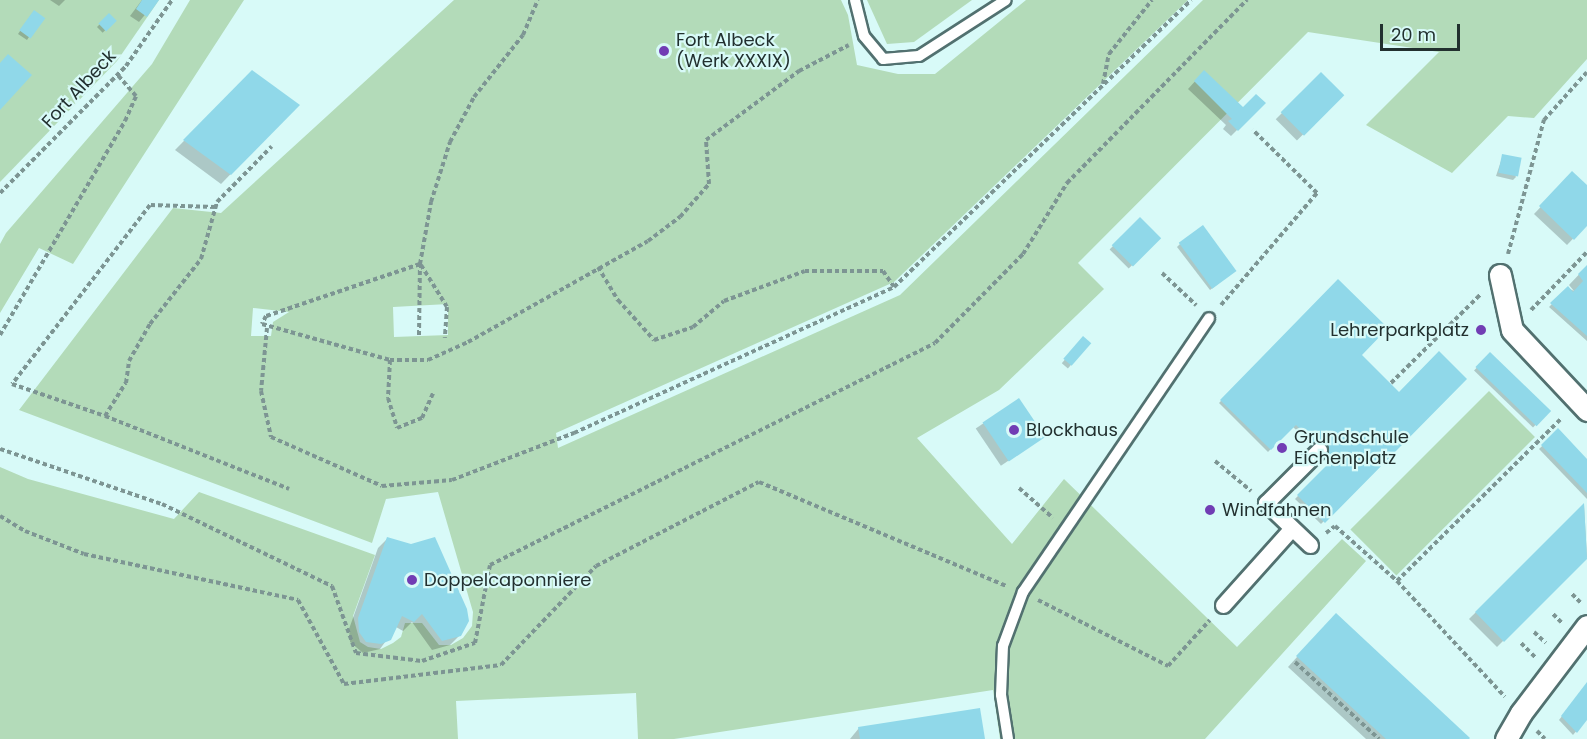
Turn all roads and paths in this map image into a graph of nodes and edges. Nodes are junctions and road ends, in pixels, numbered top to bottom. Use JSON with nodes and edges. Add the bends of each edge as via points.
{"nodes":[{"id":1,"x":172,"y":0,"type":"edge"},
{"id":2,"x":538,"y":0,"type":"edge"},
{"id":3,"x":855,"y":0,"type":"edge"},
{"id":4,"x":1006,"y":0,"type":"edge"},
{"id":5,"x":1152,"y":0,"type":"edge"},
{"id":6,"x":1191,"y":0,"type":"edge"},
{"id":7,"x":1247,"y":0,"type":"edge"},
{"id":8,"x":864,"y":36,"type":"junction"},
{"id":9,"x":1587,"y":72,"type":"edge"},
{"id":10,"x":118,"y":75,"type":"junction"},
{"id":11,"x":1103,"y":85,"type":"junction"},
{"id":12,"x":1253,"y":130,"type":"dead end"},
{"id":13,"x":272,"y":146,"type":"dead end"},
{"id":14,"x":0,"y":193,"type":"edge"},
{"id":15,"x":215,"y":207,"type":"junction"},
{"id":16,"x":1587,"y":252,"type":"edge"},
{"id":17,"x":420,"y":264,"type":"junction"},
{"id":18,"x":598,"y":267,"type":"junction"},
{"id":19,"x":1162,"y":273,"type":"dead end"},
{"id":20,"x":1500,"y":275,"type":"junction"},
{"id":21,"x":894,"y":287,"type":"junction"},
{"id":22,"x":1209,"y":318,"type":"junction"},
{"id":23,"x":267,"y":328,"type":"junction"},
{"id":24,"x":1512,"y":330,"type":"junction"},
{"id":25,"x":0,"y":335,"type":"edge"},
{"id":26,"x":419,"y":335,"type":"dead end"},
{"id":27,"x":446,"y":338,"type":"dead end"},
{"id":28,"x":390,"y":360,"type":"junction"},
{"id":29,"x":1391,"y":383,"type":"dead end"},
{"id":30,"x":433,"y":393,"type":"dead end"},
{"id":31,"x":1583,"y":405,"type":"edge"},
{"id":32,"x":105,"y":416,"type":"junction"},
{"id":33,"x":0,"y":449,"type":"edge"},
{"id":34,"x":1319,"y":450,"type":"dead end"},
{"id":35,"x":1215,"y":461,"type":"dead end"},
{"id":36,"x":1019,"y":488,"type":"dead end"},
{"id":37,"x":289,"y":489,"type":"dead end"},
{"id":38,"x":1266,"y":503,"type":"junction"},
{"id":39,"x":0,"y":516,"type":"edge"},
{"id":40,"x":1292,"y":528,"type":"junction"},
{"id":41,"x":1067,"y":530,"type":"junction"},
{"id":42,"x":1310,"y":545,"type":"joint"},
{"id":43,"x":1396,"y":581,"type":"junction"},
{"id":44,"x":1023,"y":592,"type":"junction"},
{"id":45,"x":1223,"y":605,"type":"joint"},
{"id":46,"x":1587,"y":626,"type":"edge"},
{"id":47,"x":1295,"y":662,"type":"dead end"},
{"id":48,"x":1521,"y":713,"type":"junction"},
{"id":49,"x":1008,"y":739,"type":"edge"},
{"id":50,"x":1379,"y":739,"type":"edge"},
{"id":51,"x":1506,"y":739,"type":"edge"},
{"id":52,"x":1545,"y":739,"type":"edge"}],
"edges":[{"from":1,"to":10,"type":"path","name":"Fort Albeck"},
{"from":2,"to":17,"type":"path","via":[[523,35],[474,96],[450,142],[431,202]]},
{"from":3,"to":8,"type":"lane"},
{"from":4,"to":8,"type":"lane","via":[[919,56],[883,59]]},
{"from":5,"to":11,"type":"path","via":[[1108,54]]},
{"from":6,"to":11,"type":"path"},
{"from":7,"to":33,"type":"path","via":[[1067,183],[1023,254],[935,343],[490,565],[475,643],[422,661],[356,653],[332,586],[162,504]]},
{"from":8,"to":18,"type":"path","via":[[800,71],[706,140],[709,184],[680,216],[648,241]]},
{"from":9,"to":20,"type":"path","via":[[1544,120],[1516,232]]},
{"from":10,"to":14,"type":"path","name":"Fort Albeck"},
{"from":10,"to":25,"type":"path","via":[[136,96],[125,121]]},
{"from":11,"to":21,"type":"path"},
{"from":12,"to":22,"type":"path","via":[[1317,193]]},
{"from":13,"to":15,"type":"path"},
{"from":15,"to":32,"type":"path","via":[[201,259],[150,324],[129,361],[126,383]]},
{"from":15,"to":32,"type":"path","via":[[150,205],[12,384]]},
{"from":16,"to":24,"type":"path"},
{"from":17,"to":23,"type":"path","via":[[266,316],[262,324]]},
{"from":17,"to":26,"type":"path"},
{"from":17,"to":27,"type":"path","via":[[447,307]]},
{"from":18,"to":21,"type":"path","via":[[618,300],[654,340],[693,327],[724,301],[805,271],[883,271]]},
{"from":18,"to":28,"type":"path","via":[[468,342],[428,360]]},
{"from":19,"to":22,"type":"path"},
{"from":20,"to":24,"type":"street"},
{"from":20,"to":29,"type":"path"},
{"from":21,"to":23,"type":"path","via":[[563,438],[452,480],[382,486],[271,437],[261,391]]},
{"from":22,"to":41,"type":"lane"},
{"from":23,"to":28,"type":"path"},
{"from":24,"to":31,"type":"street"},
{"from":28,"to":30,"type":"path","via":[[388,398],[397,428],[422,418]]},
{"from":31,"to":43,"type":"path"},
{"from":32,"to":37,"type":"path"},
{"from":34,"to":38,"type":"street"},
{"from":35,"to":38,"type":"path"},
{"from":36,"to":41,"type":"path"},
{"from":38,"to":40,"type":"street"},
{"from":39,"to":44,"type":"path","via":[[25,531],[84,554],[298,600],[344,684],[501,665],[596,566],[759,482]]},
{"from":40,"to":42,"type":"street"},
{"from":40,"to":45,"type":"street"},
{"from":41,"to":44,"type":"lane"},
{"from":42,"to":43,"type":"path","via":[[1335,526]]},
{"from":43,"to":48,"type":"path"},
{"from":44,"to":45,"type":"path","via":[[1168,666]]},
{"from":44,"to":49,"type":"lane","via":[[1003,646],[1001,695]]},
{"from":46,"to":48,"type":"street"},
{"from":47,"to":50,"type":"path"},
{"from":48,"to":51,"type":"street"},
{"from":48,"to":52,"type":"path"}]}
